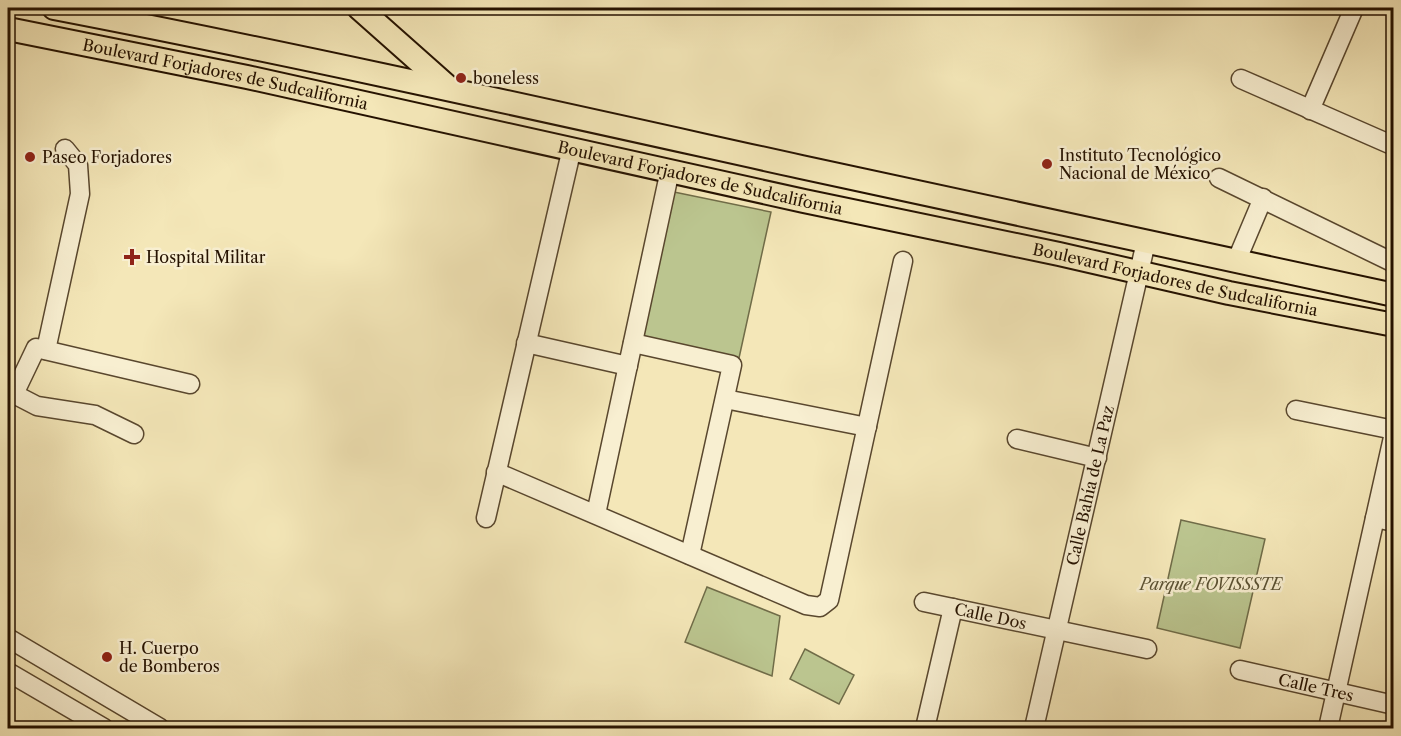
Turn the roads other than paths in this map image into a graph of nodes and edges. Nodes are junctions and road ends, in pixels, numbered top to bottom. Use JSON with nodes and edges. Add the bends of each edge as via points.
{"nodes":[{"id":1,"x":54,"y":8,"type":"edge"},
{"id":2,"x":359,"y":8,"type":"edge"},
{"id":3,"x":1354,"y":8,"type":"edge"},
{"id":4,"x":8,"y":29,"type":"edge"},
{"id":5,"x":56,"y":39,"type":"junction"},
{"id":6,"x":254,"y":47,"type":"junction"},
{"id":7,"x":8,"y":48,"type":"edge"},
{"id":8,"x":248,"y":76,"type":"junction"},
{"id":9,"x":1241,"y":79,"type":"dead end"},
{"id":10,"x":450,"y":88,"type":"junction"},
{"id":11,"x":1311,"y":110,"type":"junction"},
{"id":12,"x":609,"y":125,"type":"junction"},
{"id":13,"x":1394,"y":146,"type":"edge"},
{"id":14,"x":572,"y":148,"type":"junction"},
{"id":15,"x":65,"y":149,"type":"dead end"},
{"id":16,"x":602,"y":155,"type":"junction"},
{"id":17,"x":670,"y":170,"type":"junction"},
{"id":18,"x":1219,"y":178,"type":"dead end"},
{"id":19,"x":1263,"y":198,"type":"junction"},
{"id":20,"x":1146,"y":242,"type":"junction"},
{"id":21,"x":903,"y":261,"type":"dead end"},
{"id":22,"x":1236,"y":262,"type":"junction"},
{"id":23,"x":1394,"y":263,"type":"edge"},
{"id":24,"x":1139,"y":272,"type":"junction"},
{"id":25,"x":1394,"y":295,"type":"edge"},
{"id":26,"x":1394,"y":325,"type":"edge"},
{"id":27,"x":526,"y":343,"type":"junction"},
{"id":28,"x":633,"y":343,"type":"junction"},
{"id":29,"x":46,"y":350,"type":"junction"},
{"id":30,"x":628,"y":366,"type":"junction"},
{"id":31,"x":190,"y":384,"type":"dead end"},
{"id":32,"x":11,"y":392,"type":"edge"},
{"id":33,"x":725,"y":399,"type":"junction"},
{"id":34,"x":1296,"y":410,"type":"dead end"},
{"id":35,"x":867,"y":428,"type":"junction"},
{"id":36,"x":1394,"y":432,"type":"edge"},
{"id":37,"x":134,"y":434,"type":"dead end"},
{"id":38,"x":1017,"y":439,"type":"dead end"},
{"id":39,"x":1096,"y":458,"type":"junction"},
{"id":40,"x":496,"y":472,"type":"junction"},
{"id":41,"x":596,"y":514,"type":"junction"},
{"id":42,"x":486,"y":518,"type":"dead end"},
{"id":43,"x":1375,"y":518,"type":"junction"},
{"id":44,"x":1394,"y":522,"type":"edge"},
{"id":45,"x":690,"y":555,"type":"junction"},
{"id":46,"x":924,"y":602,"type":"dead end"},
{"id":47,"x":953,"y":608,"type":"junction"},
{"id":48,"x":1057,"y":630,"type":"junction"},
{"id":49,"x":8,"y":639,"type":"edge"},
{"id":50,"x":1147,"y":649,"type":"dead end"},
{"id":51,"x":1240,"y":670,"type":"dead end"},
{"id":52,"x":8,"y":672,"type":"edge"},
{"id":53,"x":65,"y":672,"type":"junction"},
{"id":54,"x":1336,"y":692,"type":"junction"},
{"id":55,"x":50,"y":697,"type":"junction"},
{"id":56,"x":119,"y":704,"type":"junction"},
{"id":57,"x":1394,"y":705,"type":"edge"},
{"id":58,"x":104,"y":728,"type":"edge"},
{"id":59,"x":160,"y":729,"type":"edge"},
{"id":60,"x":925,"y":729,"type":"edge"},
{"id":61,"x":1034,"y":729,"type":"edge"},
{"id":62,"x":1328,"y":729,"type":"edge"}],
"edges":[{"from":1,"to":6,"type":"main road","name":"Boulevard Forjadores de Sudcalifornia"},
{"from":2,"to":10,"type":"main road"},
{"from":3,"to":11,"type":"street"},
{"from":4,"to":5,"type":"main road","name":"Boulevard Forjadores de Sudcalifornia"},
{"from":5,"to":7,"type":"main road"},
{"from":5,"to":8,"type":"main road","name":"Boulevard Forjadores de Sudcalifornia"},
{"from":6,"to":8,"type":"main road"},
{"from":6,"to":10,"type":"main road","name":"Boulevard Forjadores de Sudcalifornia"},
{"from":8,"to":14,"type":"main road","name":"Boulevard Forjadores de Sudcalifornia"},
{"from":9,"to":11,"type":"street"},
{"from":10,"to":12,"type":"main road","name":"Boulevard Forjadores de Sudcalifornia"},
{"from":11,"to":13,"type":"street"},
{"from":12,"to":16,"type":"main road"},
{"from":12,"to":20,"type":"main road","name":"Boulevard Forjadores de Sudcalifornia"},
{"from":14,"to":16,"type":"main road","name":"Boulevard Forjadores de Sudcalifornia"},
{"from":14,"to":27,"type":"street"},
{"from":15,"to":29,"type":"street","via":[[78,165],[80,194]]},
{"from":16,"to":17,"type":"main road","name":"Boulevard Forjadores de Sudcalifornia"},
{"from":17,"to":24,"type":"main road","name":"Boulevard Forjadores de Sudcalifornia"},
{"from":17,"to":28,"type":"street"},
{"from":18,"to":19,"type":"street"},
{"from":19,"to":22,"type":"street"},
{"from":19,"to":23,"type":"street"},
{"from":20,"to":22,"type":"main road","name":"Boulevard Forjadores de Sudcalifornia"},
{"from":20,"to":24,"type":"street","name":"Calle Bahía de La Paz"},
{"from":21,"to":35,"type":"street"},
{"from":22,"to":25,"type":"main road","name":"Boulevard Forjadores de Sudcalifornia"},
{"from":24,"to":26,"type":"main road","name":"Boulevard Forjadores de Sudcalifornia"},
{"from":24,"to":39,"type":"street","name":"Calle Bahía de La Paz"},
{"from":27,"to":30,"type":"street"},
{"from":27,"to":40,"type":"street"},
{"from":28,"to":30,"type":"street"},
{"from":28,"to":33,"type":"street","via":[[732,365]]},
{"from":29,"to":31,"type":"street"},
{"from":29,"to":32,"type":"street","via":[[36,348]]},
{"from":30,"to":41,"type":"street"},
{"from":32,"to":37,"type":"street","via":[[37,406],[95,415]]},
{"from":33,"to":35,"type":"street"},
{"from":33,"to":45,"type":"street"},
{"from":34,"to":36,"type":"street"},
{"from":35,"to":45,"type":"street","via":[[829,600],[820,607],[806,605]]},
{"from":36,"to":43,"type":"street"},
{"from":38,"to":39,"type":"street"},
{"from":39,"to":48,"type":"street","name":"Calle Bahía de La Paz"},
{"from":40,"to":41,"type":"street"},
{"from":40,"to":42,"type":"street"},
{"from":41,"to":45,"type":"street"},
{"from":43,"to":44,"type":"street"},
{"from":43,"to":54,"type":"street"},
{"from":46,"to":47,"type":"street","name":"Calle Dos"},
{"from":47,"to":48,"type":"street","name":"Calle Dos"},
{"from":47,"to":60,"type":"street"},
{"from":48,"to":50,"type":"street"},
{"from":48,"to":61,"type":"street","name":"Calle Bahía de La Paz"},
{"from":49,"to":53,"type":"street"},
{"from":51,"to":54,"type":"street","name":"Calle Tres"},
{"from":52,"to":55,"type":"street"},
{"from":53,"to":55,"type":"street"},
{"from":53,"to":56,"type":"street"},
{"from":54,"to":57,"type":"street","name":"Calle Tres"},
{"from":54,"to":62,"type":"street"},
{"from":55,"to":58,"type":"street"},
{"from":56,"to":58,"type":"street"},
{"from":56,"to":59,"type":"street"}]}
